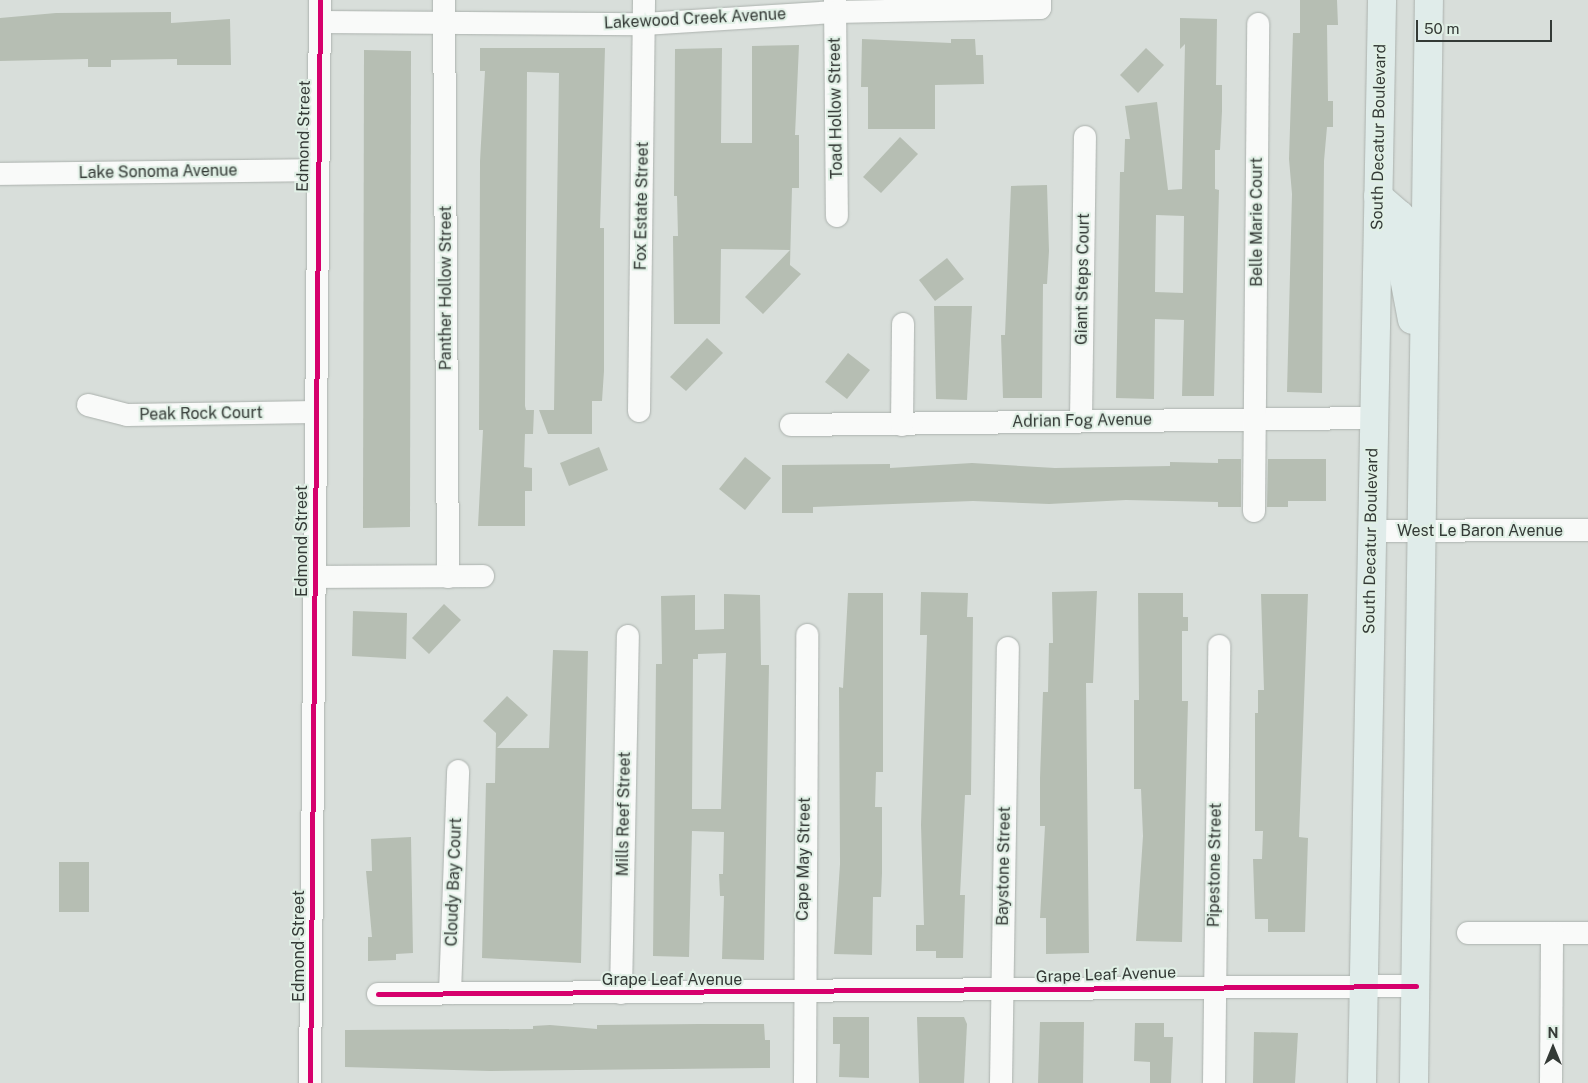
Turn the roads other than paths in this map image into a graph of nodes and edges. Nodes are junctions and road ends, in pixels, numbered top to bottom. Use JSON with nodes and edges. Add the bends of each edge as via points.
{"nodes":[{"id":1,"x":644,"y":0,"type":"edge"},
{"id":2,"x":1382,"y":0,"type":"edge"},
{"id":3,"x":1429,"y":0,"type":"edge"},
{"id":4,"x":1040,"y":4,"type":"edge"},
{"id":5,"x":835,"y":6,"type":"edge"},
{"id":6,"x":444,"y":10,"type":"edge"},
{"id":7,"x":320,"y":11,"type":"edge"},
{"id":8,"x":644,"y":24,"type":"junction"},
{"id":9,"x":1258,"y":24,"type":"dead end"},
{"id":10,"x":1085,"y":137,"type":"dead end"},
{"id":11,"x":315,"y":170,"type":"junction"},
{"id":12,"x":0,"y":174,"type":"edge"},
{"id":13,"x":1378,"y":196,"type":"junction"},
{"id":14,"x":837,"y":216,"type":"dead end"},
{"id":15,"x":902,"y":324,"type":"dead end"},
{"id":16,"x":1423,"y":373,"type":"junction"},
{"id":17,"x":88,"y":405,"type":"dead end"},
{"id":18,"x":639,"y":411,"type":"dead end"},
{"id":19,"x":315,"y":412,"type":"junction"},
{"id":20,"x":1373,"y":418,"type":"junction"},
{"id":21,"x":1081,"y":420,"type":"junction"},
{"id":22,"x":1256,"y":420,"type":"junction"},
{"id":23,"x":791,"y":425,"type":"dead end"},
{"id":24,"x":902,"y":425,"type":"junction"},
{"id":25,"x":1254,"y":511,"type":"dead end"},
{"id":26,"x":1588,"y":530,"type":"edge"},
{"id":27,"x":1371,"y":531,"type":"junction"},
{"id":28,"x":1422,"y":531,"type":"junction"},
{"id":29,"x":448,"y":576,"type":"junction"},
{"id":30,"x":483,"y":576,"type":"dead end"},
{"id":31,"x":314,"y":577,"type":"junction"},
{"id":32,"x":807,"y":635,"type":"dead end"},
{"id":33,"x":628,"y":636,"type":"dead end"},
{"id":34,"x":1220,"y":646,"type":"dead end"},
{"id":35,"x":1008,"y":648,"type":"dead end"},
{"id":36,"x":458,"y":770,"type":"dead end"},
{"id":37,"x":1468,"y":933,"type":"dead end"},
{"id":38,"x":1552,"y":933,"type":"junction"},
{"id":39,"x":1588,"y":933,"type":"edge"},
{"id":40,"x":1212,"y":985,"type":"junction"},
{"id":41,"x":1362,"y":985,"type":"junction"},
{"id":42,"x":1416,"y":986,"type":"junction"},
{"id":43,"x":1002,"y":991,"type":"junction"},
{"id":44,"x":802,"y":992,"type":"junction"},
{"id":45,"x":450,"y":993,"type":"junction"},
{"id":46,"x":620,"y":993,"type":"junction"},
{"id":47,"x":378,"y":994,"type":"dead end"},
{"id":48,"x":310,"y":1083,"type":"edge"},
{"id":49,"x":805,"y":1083,"type":"edge"},
{"id":50,"x":1001,"y":1083,"type":"edge"},
{"id":51,"x":1214,"y":1083,"type":"edge"},
{"id":52,"x":1362,"y":1083,"type":"edge"},
{"id":53,"x":1414,"y":1083,"type":"edge"},
{"id":54,"x":1551,"y":1083,"type":"edge"}],
"edges":[{"from":1,"to":8,"type":"street","name":"Fox Estate Street"},
{"from":2,"to":13,"type":"main road","name":"South Decatur Boulevard"},
{"from":3,"to":16,"type":"main road"},
{"from":4,"to":5,"type":"street","name":"Lakewood Creek Avenue"},
{"from":5,"to":8,"type":"street","name":"Lakewood Creek Avenue"},
{"from":5,"to":14,"type":"street","name":"Toad Hollow Street"},
{"from":6,"to":7,"type":"street","name":"Lakewood Creek Avenue"},
{"from":6,"to":8,"type":"street","name":"Lakewood Creek Avenue"},
{"from":6,"to":29,"type":"street","name":"Panther Hollow Street"},
{"from":7,"to":11,"type":"street","name":"Edmond Street"},
{"from":8,"to":18,"type":"street","name":"Fox Estate Street"},
{"from":9,"to":22,"type":"street","name":"Belle Marie Court"},
{"from":10,"to":21,"type":"street","name":"Giant Steps Court"},
{"from":11,"to":12,"type":"street","name":"Lake Sonoma Avenue"},
{"from":11,"to":19,"type":"street","name":"Edmond Street"},
{"from":13,"to":16,"type":"main road","via":[[1400,215],[1400,257]]},
{"from":13,"to":20,"type":"main road","name":"South Decatur Boulevard"},
{"from":15,"to":24,"type":"street"},
{"from":16,"to":28,"type":"main road"},
{"from":17,"to":19,"type":"street","name":"Peak Rock Court","via":[[127,415]]},
{"from":19,"to":31,"type":"street","name":"Edmond Street"},
{"from":20,"to":22,"type":"street","name":"Adrian Fog Avenue"},
{"from":20,"to":27,"type":"main road","name":"South Decatur Boulevard"},
{"from":21,"to":22,"type":"street","name":"Adrian Fog Avenue"},
{"from":21,"to":24,"type":"street","name":"Adrian Fog Avenue"},
{"from":22,"to":25,"type":"street","name":"Belle Marie Court"},
{"from":23,"to":24,"type":"street","name":"Adrian Fog Avenue"},
{"from":26,"to":28,"type":"street","name":"West Le Baron Avenue"},
{"from":27,"to":28,"type":"street","name":"West Le Baron Avenue"},
{"from":27,"to":41,"type":"main road","name":"South Decatur Boulevard"},
{"from":28,"to":42,"type":"main road"},
{"from":29,"to":30,"type":"street"},
{"from":29,"to":31,"type":"street"},
{"from":31,"to":48,"type":"street","name":"Edmond Street"},
{"from":32,"to":44,"type":"street","name":"Cape May Street"},
{"from":33,"to":46,"type":"street","name":"Mills Reef Street"},
{"from":34,"to":40,"type":"street","name":"Pipestone Street"},
{"from":35,"to":43,"type":"street","name":"Baystone Street"},
{"from":36,"to":45,"type":"street","name":"Cloudy Bay Court"},
{"from":37,"to":38,"type":"street"},
{"from":38,"to":39,"type":"street"},
{"from":38,"to":54,"type":"street"},
{"from":40,"to":41,"type":"street","name":"Grape Leaf Avenue"},
{"from":40,"to":43,"type":"street","name":"Grape Leaf Avenue"},
{"from":40,"to":51,"type":"street","name":"Pipestone Street"},
{"from":41,"to":42,"type":"street","name":"Grape Leaf Avenue"},
{"from":41,"to":52,"type":"main road","name":"South Decatur Boulevard"},
{"from":42,"to":53,"type":"main road"},
{"from":43,"to":44,"type":"street","name":"Grape Leaf Avenue"},
{"from":43,"to":50,"type":"street","name":"Baystone Street"},
{"from":44,"to":46,"type":"street","name":"Grape Leaf Avenue"},
{"from":44,"to":49,"type":"street","name":"Cape May Street"},
{"from":45,"to":46,"type":"street","name":"Grape Leaf Avenue"},
{"from":45,"to":47,"type":"street","name":"Grape Leaf Avenue"}]}
